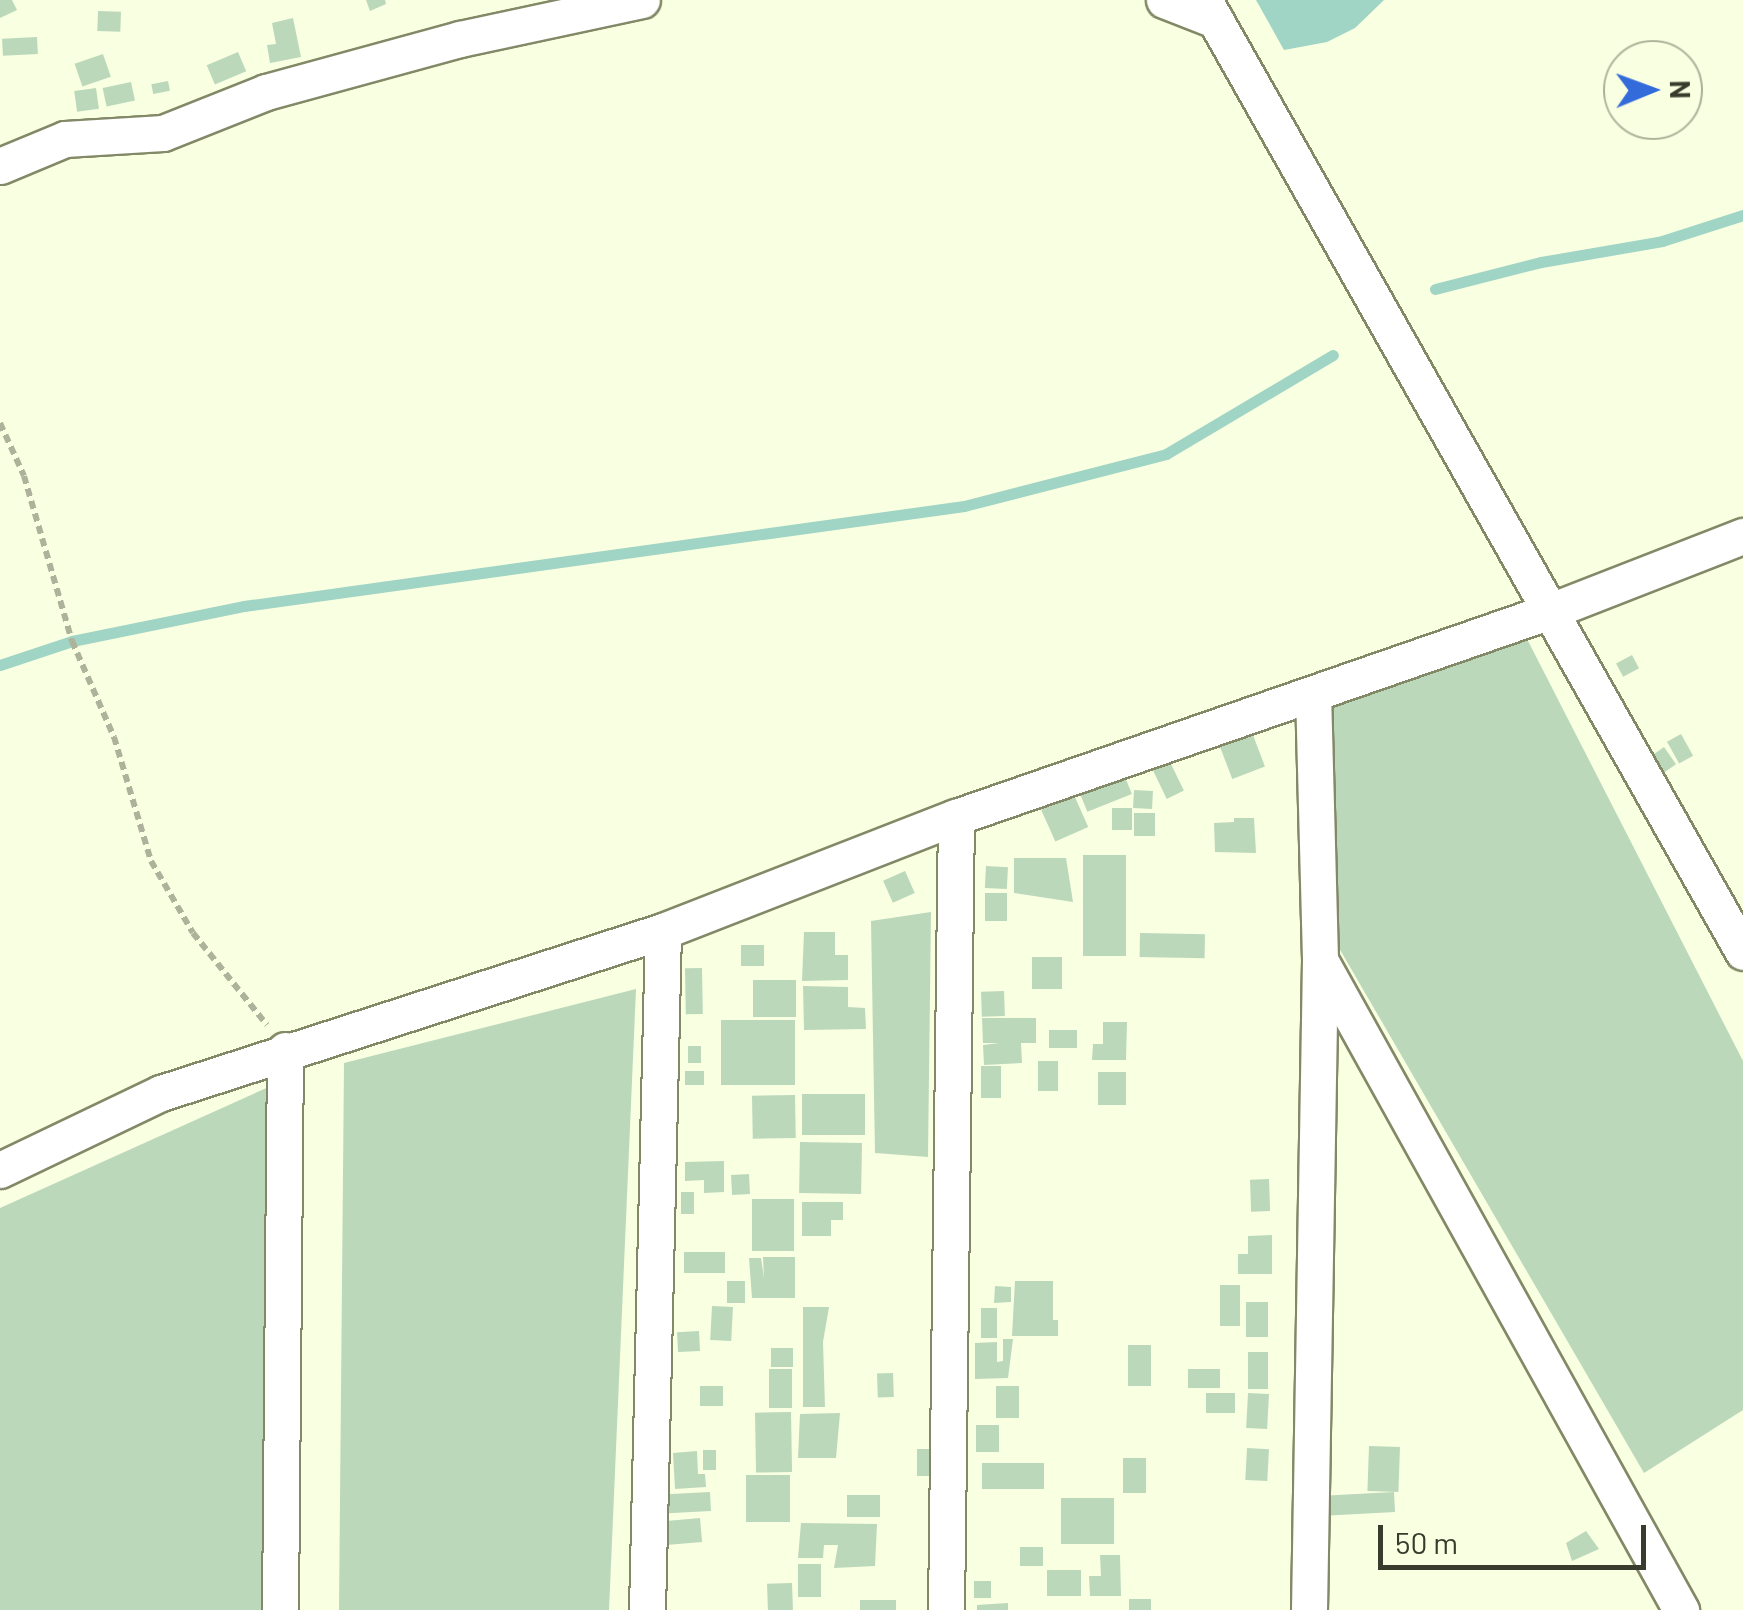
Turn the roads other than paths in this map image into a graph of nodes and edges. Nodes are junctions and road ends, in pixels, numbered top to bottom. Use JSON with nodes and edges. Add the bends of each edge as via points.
{"nodes":[{"id":1,"x":642,"y":0,"type":"edge"},
{"id":2,"x":1164,"y":0,"type":"edge"},
{"id":3,"x":1210,"y":10,"type":"edge"},
{"id":4,"x":0,"y":166,"type":"edge"},
{"id":5,"x":1743,"y":536,"type":"edge"},
{"id":6,"x":1553,"y":610,"type":"junction"},
{"id":7,"x":1312,"y":694,"type":"junction"},
{"id":8,"x":956,"y":817,"type":"junction"},
{"id":9,"x":663,"y":931,"type":"junction"},
{"id":10,"x":1743,"y":952,"type":"edge"},
{"id":11,"x":1320,"y":959,"type":"junction"},
{"id":12,"x":286,"y":1050,"type":"junction"},
{"id":13,"x":0,"y":1170,"type":"edge"},
{"id":14,"x":280,"y":1610,"type":"edge"},
{"id":15,"x":648,"y":1610,"type":"edge"},
{"id":16,"x":946,"y":1610,"type":"edge"},
{"id":17,"x":1309,"y":1610,"type":"edge"},
{"id":18,"x":1681,"y":1610,"type":"edge"}],
"edges":[{"from":1,"to":4,"type":"street","via":[[460,38],[284,87],[162,133],[65,139]]},
{"from":2,"to":3,"type":"street"},
{"from":3,"to":6,"type":"street"},
{"from":5,"to":6,"type":"street"},
{"from":6,"to":7,"type":"street"},
{"from":6,"to":10,"type":"street"},
{"from":7,"to":8,"type":"street"},
{"from":7,"to":11,"type":"street"},
{"from":8,"to":9,"type":"street"},
{"from":8,"to":16,"type":"street"},
{"from":9,"to":12,"type":"street"},
{"from":9,"to":15,"type":"street"},
{"from":11,"to":17,"type":"street"},
{"from":11,"to":18,"type":"street"},
{"from":12,"to":13,"type":"street","via":[[161,1093]]},
{"from":12,"to":14,"type":"street"}]}
